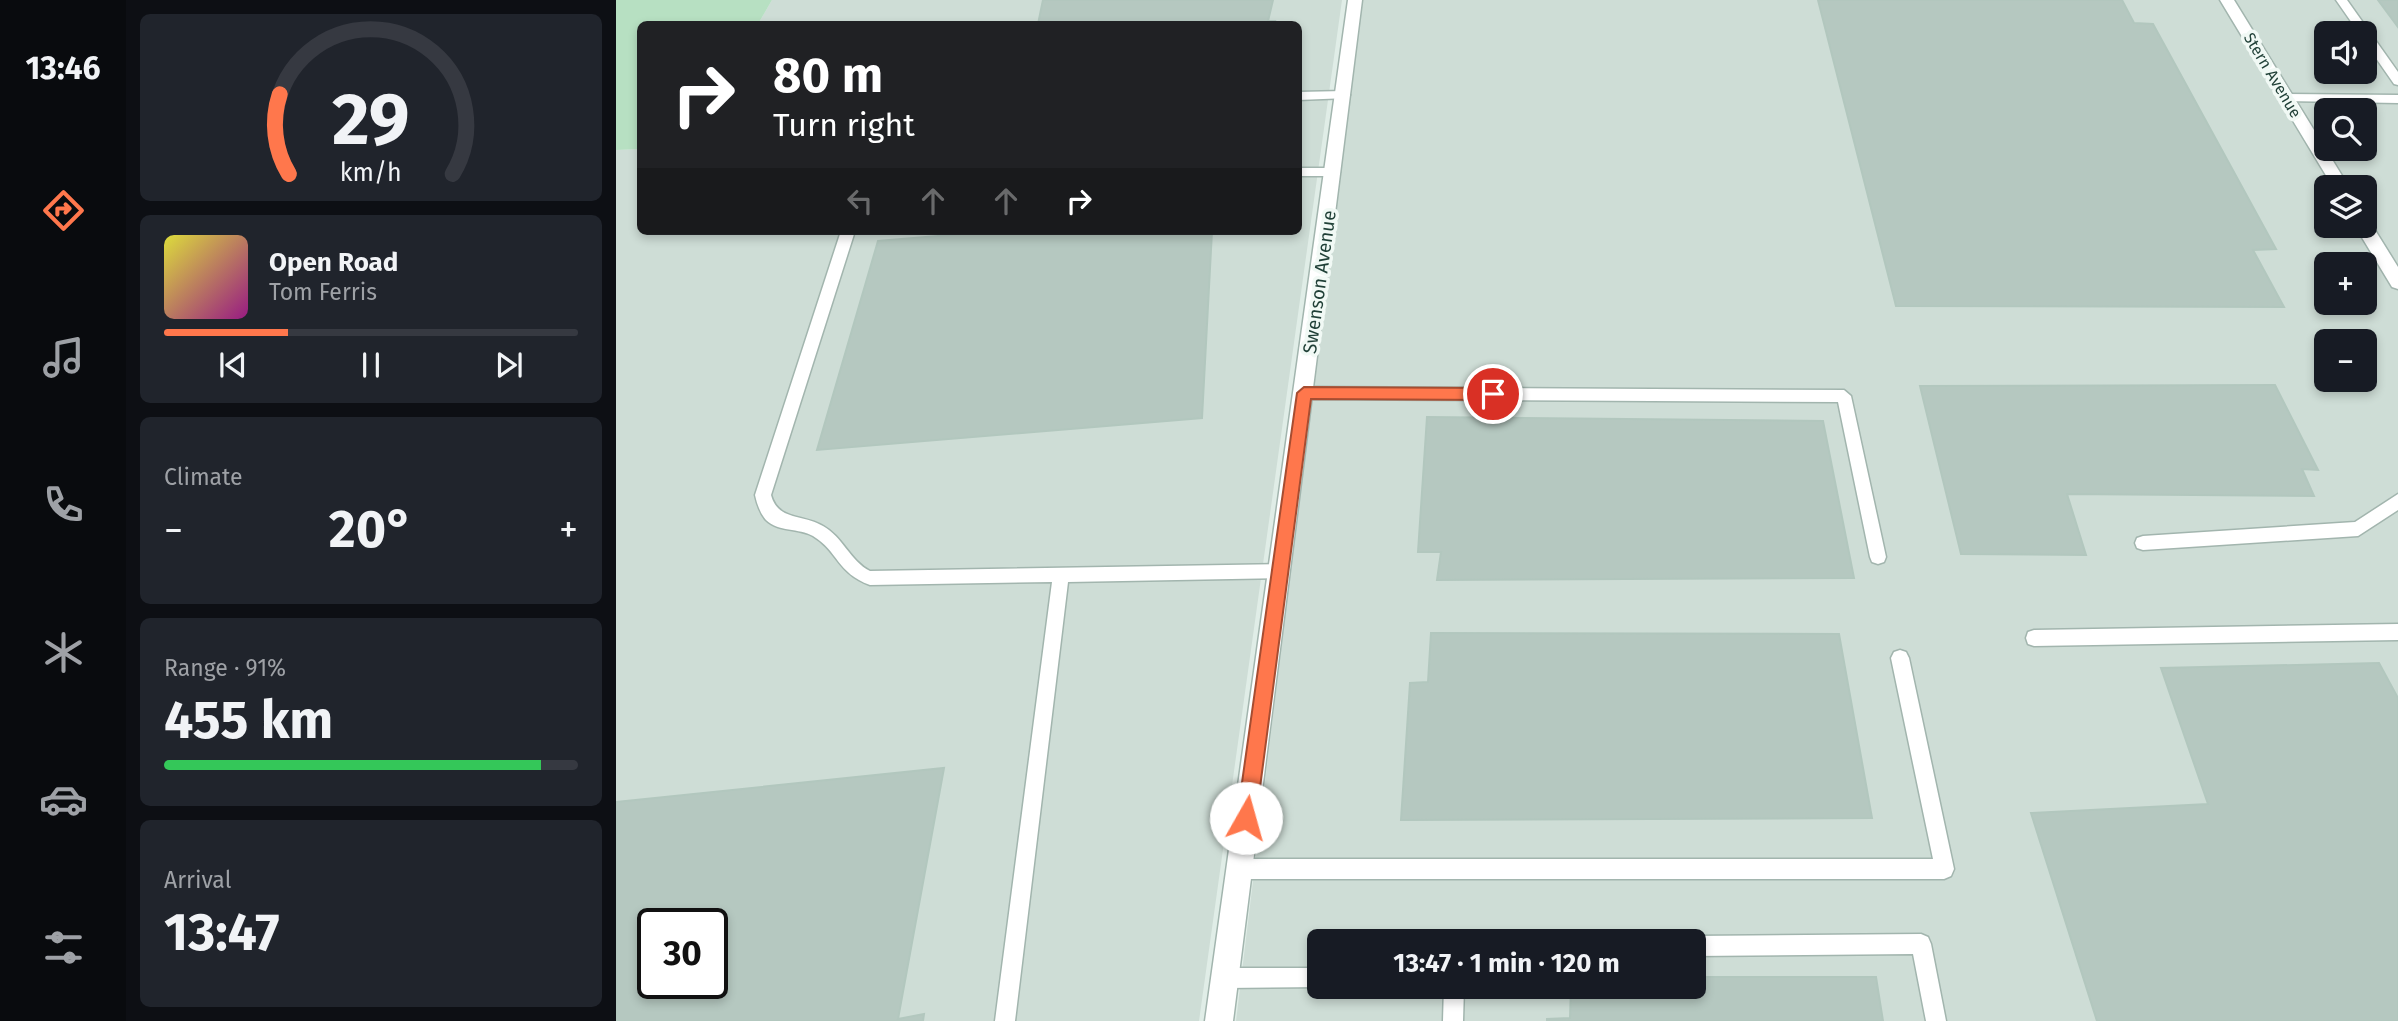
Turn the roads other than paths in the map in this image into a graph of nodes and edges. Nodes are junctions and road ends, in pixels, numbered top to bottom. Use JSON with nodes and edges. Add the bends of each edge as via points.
{"nodes":[{"id":1,"x":1355,"y":0,"type":"edge"},
{"id":2,"x":2227,"y":0,"type":"edge"},
{"id":3,"x":2341,"y":0,"type":"edge"},
{"id":4,"x":2398,"y":81,"type":"edge"},
{"id":5,"x":1344,"y":95,"type":"junction"},
{"id":6,"x":1302,"y":96,"type":"edge"},
{"id":7,"x":2287,"y":98,"type":"junction"},
{"id":8,"x":2398,"y":99,"type":"edge"},
{"id":9,"x":1302,"y":172,"type":"edge"},
{"id":10,"x":1334,"y":172,"type":"junction"},
{"id":11,"x":2334,"y":175,"type":"edge"},
{"id":12,"x":847,"y":235,"type":"edge"},
{"id":13,"x":2371,"y":238,"type":"edge"},
{"id":14,"x":2398,"y":282,"type":"edge"},
{"id":15,"x":1304,"y":393,"type":"junction"},
{"id":16,"x":2398,"y":501,"type":"edge"},
{"id":17,"x":2143,"y":543,"type":"dead end"},
{"id":18,"x":1878,"y":557,"type":"dead end"},
{"id":19,"x":1280,"y":571,"type":"junction"},
{"id":20,"x":1061,"y":575,"type":"junction"},
{"id":21,"x":2398,"y":632,"type":"edge"},
{"id":22,"x":2034,"y":638,"type":"dead end"},
{"id":23,"x":1900,"y":658,"type":"dead end"},
{"id":24,"x":1240,"y":869,"type":"junction"},
{"id":25,"x":1706,"y":946,"type":"edge"},
{"id":26,"x":1225,"y":978,"type":"junction"},
{"id":27,"x":1307,"y":978,"type":"edge"},
{"id":28,"x":1454,"y":999,"type":"edge"},
{"id":29,"x":1005,"y":1021,"type":"edge"},
{"id":30,"x":1219,"y":1021,"type":"edge"},
{"id":31,"x":1453,"y":1021,"type":"edge"},
{"id":32,"x":1936,"y":1021,"type":"edge"}],
"edges":[{"from":1,"to":5,"type":"street","name":"Swenson Avenue"},
{"from":2,"to":7,"type":"street","name":"Stern Avenue"},
{"from":3,"to":4,"type":"lane"},
{"from":5,"to":6,"type":"lane"},
{"from":5,"to":10,"type":"street","name":"Swenson Avenue"},
{"from":7,"to":8,"type":"lane"},
{"from":7,"to":11,"type":"street","name":"Stern Avenue"},
{"from":9,"to":10,"type":"lane"},
{"from":10,"to":15,"type":"street","name":"Swenson Avenue"},
{"from":12,"to":20,"type":"lane","via":[[763,495],[765,507],[777,520],[821,532],[858,575],[870,578]]},
{"from":13,"to":14,"type":"street"},
{"from":15,"to":18,"type":"lane","via":[[1844,396]]},
{"from":15,"to":19,"type":"street","name":"Swenson Avenue"},
{"from":16,"to":17,"type":"lane","via":[[2358,528]]},
{"from":19,"to":20,"type":"lane"},
{"from":19,"to":24,"type":"street","name":"Swenson Avenue"},
{"from":20,"to":29,"type":"lane"},
{"from":21,"to":22,"type":"lane"},
{"from":23,"to":24,"type":"lane","via":[[1944,869]]},
{"from":24,"to":26,"type":"street","name":"Swenson Avenue"},
{"from":25,"to":32,"type":"lane","via":[[1921,944]]},
{"from":26,"to":27,"type":"lane"},
{"from":26,"to":30,"type":"street","name":"Swenson Avenue"},
{"from":28,"to":31,"type":"lane"}]}
